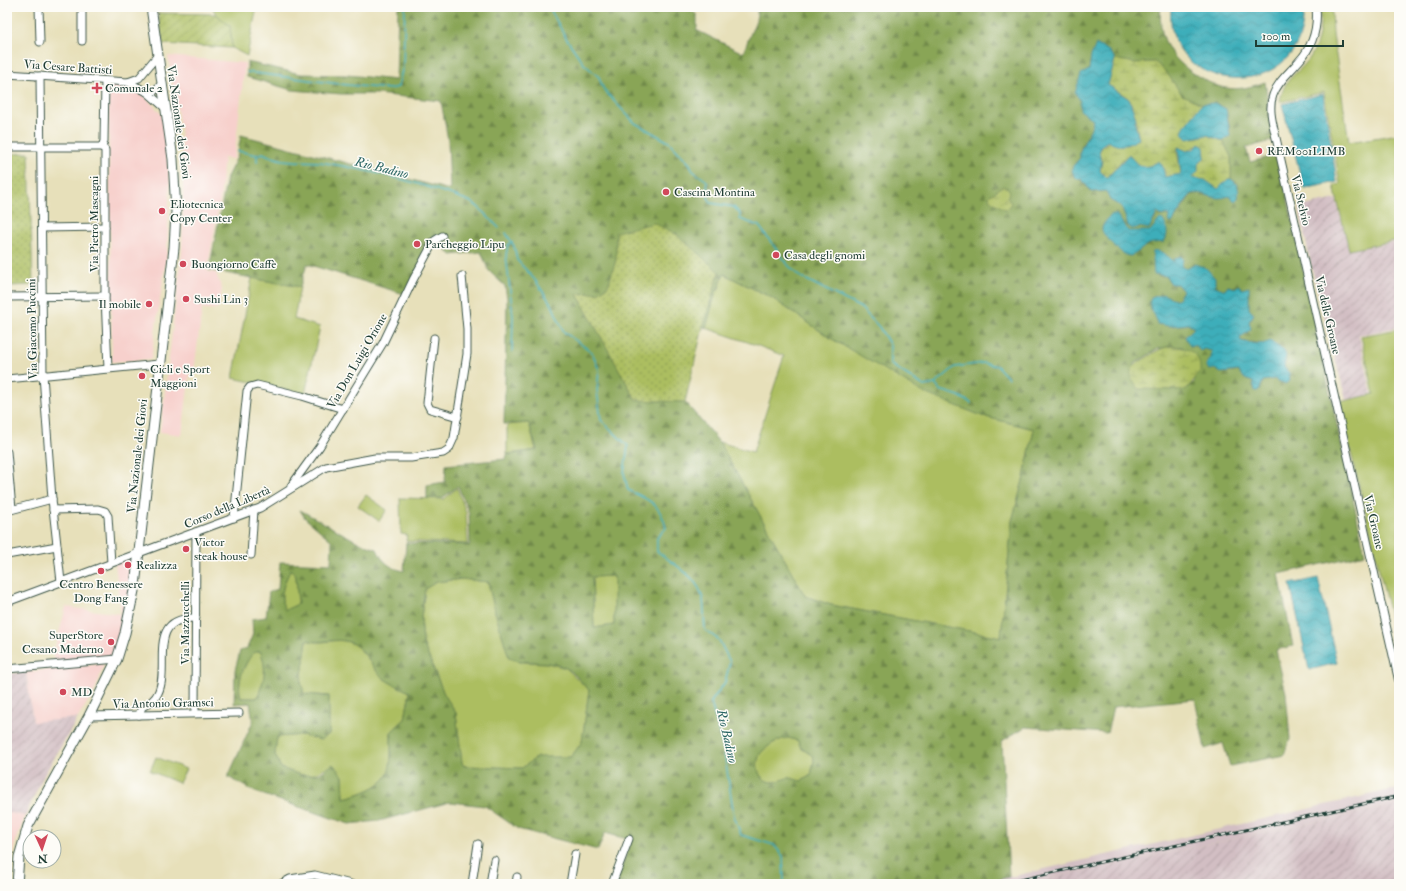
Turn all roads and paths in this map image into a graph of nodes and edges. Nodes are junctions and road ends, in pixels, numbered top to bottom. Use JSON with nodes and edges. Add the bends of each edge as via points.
{"nodes":[{"id":1,"x":39,"y":7,"type":"edge"},
{"id":2,"x":82,"y":7,"type":"edge"},
{"id":3,"x":151,"y":7,"type":"edge"},
{"id":4,"x":1316,"y":7,"type":"edge"},
{"id":5,"x":82,"y":41,"type":"dead end"},
{"id":6,"x":40,"y":42,"type":"dead end"},
{"id":7,"x":158,"y":56,"type":"junction"},
{"id":8,"x":146,"y":71,"type":"junction"},
{"id":9,"x":7,"y":74,"type":"edge"},
{"id":10,"x":160,"y":74,"type":"junction"},
{"id":11,"x":40,"y":76,"type":"junction"},
{"id":12,"x":105,"y":81,"type":"junction"},
{"id":13,"x":128,"y":82,"type":"junction"},
{"id":14,"x":161,"y":85,"type":"junction"},
{"id":15,"x":147,"y":92,"type":"junction"},
{"id":16,"x":165,"y":108,"type":"junction"},
{"id":17,"x":7,"y":147,"type":"edge"},
{"id":18,"x":40,"y":147,"type":"junction"},
{"id":19,"x":102,"y":147,"type":"junction"},
{"id":20,"x":105,"y":227,"type":"junction"},
{"id":21,"x":42,"y":228,"type":"junction"},
{"id":22,"x":442,"y":236,"type":"dead end"},
{"id":23,"x":1306,"y":269,"type":"joint"},
{"id":24,"x":462,"y":276,"type":"dead end"},
{"id":25,"x":42,"y":296,"type":"junction"},
{"id":26,"x":105,"y":296,"type":"junction"},
{"id":27,"x":7,"y":297,"type":"edge"},
{"id":28,"x":434,"y":338,"type":"dead end"},
{"id":29,"x":159,"y":364,"type":"junction"},
{"id":30,"x":1328,"y":366,"type":"joint"},
{"id":31,"x":108,"y":369,"type":"junction"},
{"id":32,"x":43,"y":375,"type":"junction"},
{"id":33,"x":7,"y":379,"type":"edge"},
{"id":34,"x":343,"y":409,"type":"junction"},
{"id":35,"x":458,"y":417,"type":"junction"},
{"id":36,"x":7,"y":452,"type":"edge"},
{"id":37,"x":284,"y":494,"type":"junction"},
{"id":38,"x":52,"y":499,"type":"junction"},
{"id":39,"x":9,"y":510,"type":"edge"},
{"id":40,"x":53,"y":510,"type":"junction"},
{"id":41,"x":254,"y":510,"type":"junction"},
{"id":42,"x":234,"y":518,"type":"junction"},
{"id":43,"x":196,"y":532,"type":"junction"},
{"id":44,"x":57,"y":546,"type":"junction"},
{"id":45,"x":139,"y":553,"type":"junction"},
{"id":46,"x":251,"y":554,"type":"dead end"},
{"id":47,"x":7,"y":555,"type":"edge"},
{"id":48,"x":111,"y":563,"type":"junction"},
{"id":49,"x":61,"y":582,"type":"junction"},
{"id":50,"x":7,"y":602,"type":"edge"},
{"id":51,"x":196,"y":618,"type":"junction"},
{"id":52,"x":117,"y":659,"type":"junction"},
{"id":53,"x":7,"y":669,"type":"edge"},
{"id":54,"x":1399,"y":682,"type":"edge"},
{"id":55,"x":239,"y":713,"type":"dead end"},
{"id":56,"x":195,"y":714,"type":"junction"},
{"id":57,"x":139,"y":715,"type":"junction"},
{"id":58,"x":89,"y":716,"type":"junction"},
{"id":59,"x":629,"y":839,"type":"dead end"},
{"id":60,"x":478,"y":844,"type":"dead end"},
{"id":61,"x":575,"y":854,"type":"dead end"},
{"id":62,"x":494,"y":860,"type":"dead end"},
{"id":63,"x":17,"y":884,"type":"edge"},
{"id":64,"x":281,"y":884,"type":"edge"},
{"id":65,"x":351,"y":884,"type":"edge"},
{"id":66,"x":472,"y":884,"type":"edge"},
{"id":67,"x":490,"y":884,"type":"edge"},
{"id":68,"x":570,"y":884,"type":"edge"},
{"id":69,"x":612,"y":884,"type":"edge"}],
"edges":[{"from":1,"to":6,"type":"street"},
{"from":2,"to":5,"type":"street"},
{"from":3,"to":7,"type":"main road","name":"Via Nazionale dei Giovi"},
{"from":4,"to":23,"type":"street","name":"Via Stelvio","via":[[1316,30],[1311,45],[1301,60],[1279,82],[1271,106]]},
{"from":7,"to":8,"type":"street","name":"Via Cesare Battisti"},
{"from":7,"to":10,"type":"main road","name":"Via Nazionale dei Giovi"},
{"from":8,"to":10,"type":"street","via":[[153,70]]},
{"from":8,"to":13,"type":"street","name":"Via Cesare Battisti","via":[[139,78]]},
{"from":9,"to":11,"type":"street","name":"Via Cesare Battisti"},
{"from":10,"to":14,"type":"main road","name":"Via Nazionale dei Giovi"},
{"from":11,"to":12,"type":"street","name":"Via Cesare Battisti"},
{"from":11,"to":18,"type":"street","name":"Via Giacomo Puccini"},
{"from":12,"to":13,"type":"street","name":"Via Cesare Battisti"},
{"from":12,"to":19,"type":"street","name":"Via Pietro Mascagni"},
{"from":13,"to":15,"type":"street","name":"Via Cesare Battisti"},
{"from":14,"to":15,"type":"street","via":[[154,91]]},
{"from":14,"to":16,"type":"main road","name":"Via Nazionale dei Giovi"},
{"from":15,"to":16,"type":"street","name":"Via Cesare Battisti"},
{"from":16,"to":29,"type":"main road","name":"Via Nazionale dei Giovi","via":[[173,159],[176,212],[174,248]]},
{"from":17,"to":18,"type":"street"},
{"from":18,"to":19,"type":"street"},
{"from":18,"to":21,"type":"street","name":"Via Giacomo Puccini"},
{"from":19,"to":20,"type":"street","name":"Via Pietro Mascagni","via":[[105,150]]},
{"from":20,"to":21,"type":"street"},
{"from":20,"to":26,"type":"street","name":"Via Pietro Mascagni"},
{"from":21,"to":25,"type":"street","name":"Via Giacomo Puccini"},
{"from":22,"to":34,"type":"street","name":"Via Don Luigi Orione","via":[[434,241],[383,344]]},
{"from":23,"to":30,"type":"street","name":"Via delle Groane"},
{"from":24,"to":35,"type":"street","name":"Corso della Libertà","via":[[467,354]]},
{"from":25,"to":26,"type":"street"},
{"from":25,"to":27,"type":"street"},
{"from":25,"to":32,"type":"street","name":"Via Giacomo Puccini"},
{"from":26,"to":31,"type":"street","name":"Via Pietro Mascagni"},
{"from":28,"to":35,"type":"street","via":[[427,403],[430,409]]},
{"from":29,"to":31,"type":"street"},
{"from":29,"to":45,"type":"main road","name":"Via Nazionale dei Giovi"},
{"from":30,"to":54,"type":"street","name":"Via Groane"},
{"from":31,"to":32,"type":"street"},
{"from":32,"to":33,"type":"street"},
{"from":32,"to":38,"type":"street","name":"Via Giacomo Puccini"},
{"from":34,"to":37,"type":"street","name":"Via Don Luigi Orione","via":[[306,466]]},
{"from":34,"to":42,"type":"street","via":[[257,385],[246,391]]},
{"from":35,"to":37,"type":"street","name":"Corso della Libertà","via":[[454,438],[449,449],[443,453],[411,458],[375,458],[326,467]]},
{"from":36,"to":39,"type":"street"},
{"from":37,"to":41,"type":"street","name":"Corso della Libertà"},
{"from":38,"to":39,"type":"street"},
{"from":38,"to":40,"type":"street","name":"Via Giacomo Puccini"},
{"from":40,"to":44,"type":"street","name":"Via Giacomo Puccini"},
{"from":40,"to":48,"type":"street","via":[[105,511],[108,516]]},
{"from":41,"to":42,"type":"street","name":"Corso della Libertà"},
{"from":41,"to":46,"type":"street"},
{"from":42,"to":43,"type":"street","name":"Corso della Libertà"},
{"from":43,"to":45,"type":"street","name":"Corso della Libertà"},
{"from":43,"to":51,"type":"street","name":"Via Mazzucchelli"},
{"from":44,"to":47,"type":"street"},
{"from":44,"to":49,"type":"street","name":"Via Giacomo Puccini"},
{"from":45,"to":48,"type":"street","name":"Corso della Libertà"},
{"from":45,"to":52,"type":"main road","name":"Via Nazionale dei Giovi","via":[[130,615]]},
{"from":48,"to":49,"type":"street","name":"Corso della Libertà"},
{"from":49,"to":50,"type":"street","name":"Corso della Libertà"},
{"from":51,"to":56,"type":"street","name":"Via Mazzucchelli"},
{"from":51,"to":57,"type":"street","via":[[182,618],[168,628],[163,642],[159,692],[153,700],[142,706]]},
{"from":52,"to":53,"type":"street"},
{"from":52,"to":58,"type":"main road","name":"Via Nazionale dei Giovi"},
{"from":55,"to":56,"type":"street","name":"Via Antonio Gramsci"},
{"from":56,"to":57,"type":"street","name":"Via Antonio Gramsci"},
{"from":57,"to":58,"type":"street","name":"Via Antonio Gramsci"},
{"from":58,"to":63,"type":"main road","name":"Via Nazionale dei Giovi","via":[[31,818],[20,852]]},
{"from":59,"to":69,"type":"street"},
{"from":60,"to":66,"type":"street"},
{"from":61,"to":68,"type":"street"},
{"from":62,"to":67,"type":"street"},
{"from":64,"to":65,"type":"street","via":[[288,879],[316,876],[325,876]]}]}
